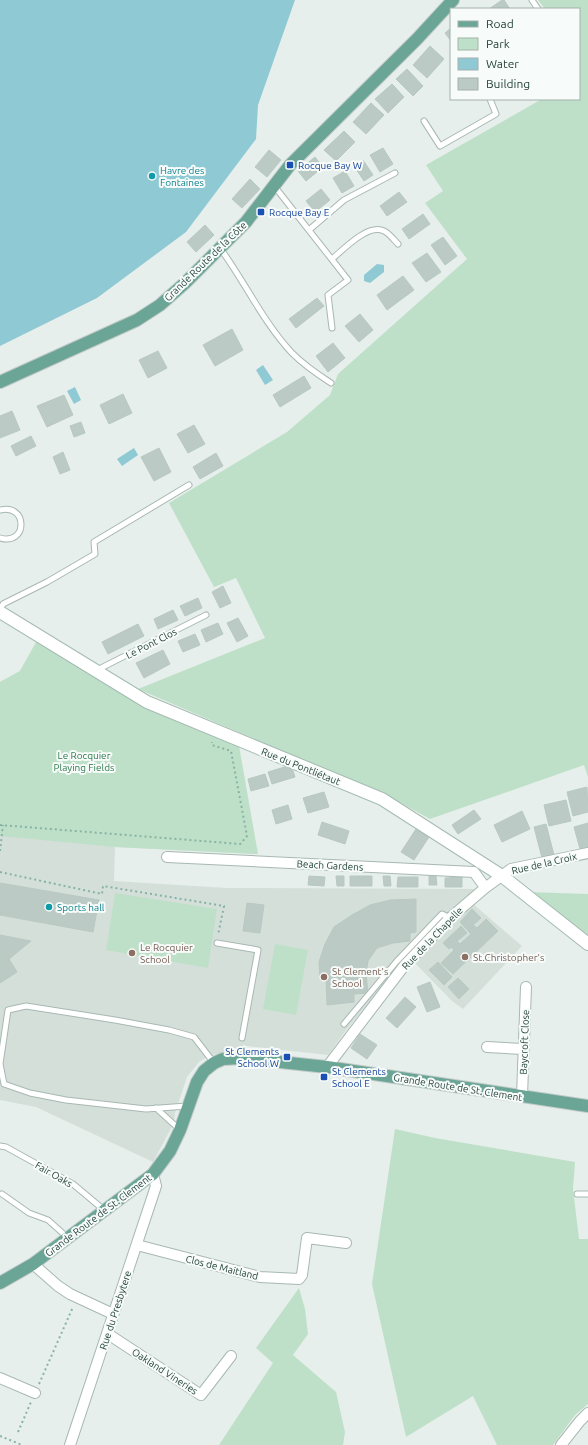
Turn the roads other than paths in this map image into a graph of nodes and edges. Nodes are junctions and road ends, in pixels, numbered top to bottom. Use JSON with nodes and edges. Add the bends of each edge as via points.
{"nodes":[{"id":1,"x":453,"y":0,"type":"edge"},
{"id":2,"x":490,"y":100,"type":"edge"},
{"id":3,"x":424,"y":121,"type":"dead end"},
{"id":4,"x":395,"y":172,"type":"dead end"},
{"id":5,"x":274,"y":186,"type":"junction"},
{"id":6,"x":309,"y":230,"type":"junction"},
{"id":7,"x":398,"y":244,"type":"dead end"},
{"id":8,"x":220,"y":248,"type":"junction"},
{"id":9,"x":332,"y":259,"type":"junction"},
{"id":10,"x":332,"y":328,"type":"dead end"},
{"id":11,"x":0,"y":382,"type":"edge"},
{"id":12,"x":331,"y":383,"type":"dead end"},
{"id":13,"x":190,"y":484,"type":"dead end"},
{"id":14,"x":0,"y":510,"type":"edge"},
{"id":15,"x":0,"y":538,"type":"edge"},
{"id":16,"x":0,"y":611,"type":"edge"},
{"id":17,"x":206,"y":615,"type":"dead end"},
{"id":18,"x":96,"y":670,"type":"junction"},
{"id":19,"x":588,"y":853,"type":"edge"},
{"id":20,"x":167,"y":857,"type":"dead end"},
{"id":21,"x":502,"y":876,"type":"junction"},
{"id":22,"x":484,"y":888,"type":"junction"},
{"id":23,"x":450,"y":918,"type":"junction"},
{"id":24,"x":217,"y":943,"type":"road end"},
{"id":25,"x":588,"y":944,"type":"edge"},
{"id":26,"x":526,"y":988,"type":"dead end"},
{"id":27,"x":344,"y":1024,"type":"dead end"},
{"id":28,"x":242,"y":1038,"type":"dead end"},
{"id":29,"x":487,"y":1047,"type":"dead end"},
{"id":30,"x":523,"y":1049,"type":"junction"},
{"id":31,"x":214,"y":1063,"type":"junction"},
{"id":32,"x":327,"y":1067,"type":"junction"},
{"id":33,"x":522,"y":1096,"type":"junction"},
{"id":34,"x":188,"y":1106,"type":"junction"},
{"id":35,"x":588,"y":1106,"type":"edge"},
{"id":36,"x":156,"y":1108,"type":"junction"},
{"id":37,"x":180,"y":1130,"type":"junction"},
{"id":38,"x":0,"y":1146,"type":"edge"},
{"id":39,"x":152,"y":1174,"type":"junction"},
{"id":40,"x":2,"y":1194,"type":"dead end"},
{"id":41,"x":577,"y":1194,"type":"dead end"},
{"id":42,"x":588,"y":1194,"type":"edge"},
{"id":43,"x":104,"y":1210,"type":"junction"},
{"id":44,"x":67,"y":1238,"type":"junction"},
{"id":45,"x":346,"y":1243,"type":"dead end"},
{"id":46,"x":137,"y":1245,"type":"junction"},
{"id":47,"x":33,"y":1264,"type":"junction"},
{"id":48,"x":0,"y":1283,"type":"edge"},
{"id":49,"x":113,"y":1314,"type":"junction"},
{"id":50,"x":108,"y":1334,"type":"junction"},
{"id":51,"x":231,"y":1356,"type":"dead end"},
{"id":52,"x":0,"y":1378,"type":"edge"},
{"id":53,"x":35,"y":1393,"type":"road end"},
{"id":54,"x":588,"y":1413,"type":"edge"},
{"id":55,"x":70,"y":1445,"type":"edge"},
{"id":56,"x":561,"y":1445,"type":"edge"}],
"edges":[{"from":1,"to":5,"type":"main road","name":"Grande Route de la Côte","via":[[290,165]]},
{"from":2,"to":3,"type":"lane","via":[[496,114],[440,146]]},
{"from":4,"to":6,"type":"lane","via":[[344,200]]},
{"from":5,"to":6,"type":"lane"},
{"from":5,"to":8,"type":"main road","name":"Grande Route de la Côte","via":[[246,222]]},
{"from":6,"to":9,"type":"lane"},
{"from":7,"to":9,"type":"lane","via":[[384,231],[373,229],[359,236]]},
{"from":8,"to":11,"type":"main road","name":"Grande Route de la Côte","via":[[160,305],[137,320]]},
{"from":8,"to":12,"type":"lane","via":[[265,318],[292,352],[309,369]]},
{"from":9,"to":10,"type":"lane","via":[[348,280],[328,294]]},
{"from":13,"to":16,"type":"lane","via":[[94,542],[95,554],[3,604]]},
{"from":14,"to":15,"type":"lane","via":[[11,509],[17,513],[22,524],[19,533],[12,538]]},
{"from":16,"to":18,"type":"main road","name":"Rue du Pontliétaut"},
{"from":17,"to":18,"type":"lane","name":"Le Pont Clos"},
{"from":18,"to":21,"type":"main road","name":"Rue du Pontliétaut","via":[[148,702],[382,799]]},
{"from":19,"to":21,"type":"street","name":"Rue de la Croix","via":[[511,869]]},
{"from":20,"to":22,"type":"street","name":"Beach Gardens","via":[[474,872]]},
{"from":21,"to":22,"type":"street","name":"Rue de la Chapelle"},
{"from":21,"to":25,"type":"main road","name":"Rue du Pontliétaut"},
{"from":22,"to":23,"type":"street","name":"Rue de la Chapelle"},
{"from":23,"to":27,"type":"lane","via":[[442,914],[397,961]]},
{"from":23,"to":32,"type":"street","name":"Rue de la Chapelle","via":[[404,966]]},
{"from":24,"to":28,"type":"lane","via":[[258,950]]},
{"from":26,"to":30,"type":"street","name":"Baycroft Close"},
{"from":29,"to":30,"type":"street"},
{"from":30,"to":33,"type":"street","name":"Baycroft Close"},
{"from":31,"to":32,"type":"main road","name":"Grande Route de St. Clement","via":[[223,1059],[243,1058]]},
{"from":31,"to":34,"type":"main road","name":"Grande Route de St. Clement","via":[[204,1071],[197,1082]]},
{"from":31,"to":36,"type":"lane","via":[[194,1037],[169,1030],[26,1006],[8,1010],[0,1064],[4,1084],[30,1093],[66,1100]]},
{"from":32,"to":33,"type":"main road","name":"Grande Route de St. Clement"},
{"from":33,"to":35,"type":"main road","name":"Grande Route de St. Clement"},
{"from":34,"to":36,"type":"lane"},
{"from":34,"to":37,"type":"main road","name":"Grande Route de St. Clement"},
{"from":36,"to":37,"type":"lane"},
{"from":37,"to":39,"type":"main road","name":"Grande Route de St. Clement","via":[[170,1151]]},
{"from":38,"to":43,"type":"lane","name":"Fair Oaks","via":[[74,1184]]},
{"from":39,"to":43,"type":"main road","name":"Grande Route de St. Clement"},
{"from":39,"to":46,"type":"street","name":"Rue du Presbytere","via":[[156,1186]]},
{"from":40,"to":44,"type":"lane","via":[[29,1213],[48,1220]]},
{"from":41,"to":42,"type":"lane"},
{"from":43,"to":44,"type":"main road","name":"Grande Route de St. Clement"},
{"from":44,"to":47,"type":"main road","name":"Grande Route de St. Clement"},
{"from":45,"to":46,"type":"street","name":"Clos de Maitland","via":[[307,1238],[302,1275],[299,1279],[260,1277]]},
{"from":46,"to":49,"type":"street","name":"Rue du Presbytere"},
{"from":47,"to":48,"type":"main road","name":"Grande Route de St. Clement"},
{"from":47,"to":49,"type":"street","via":[[58,1286]]},
{"from":49,"to":50,"type":"street","name":"Rue du Presbytere"},
{"from":50,"to":51,"type":"street","name":"Oakland Vineries","via":[[201,1395]]},
{"from":50,"to":55,"type":"street","name":"Rue du Presbytere"},
{"from":52,"to":53,"type":"street"},
{"from":54,"to":56,"type":"street"}]}
